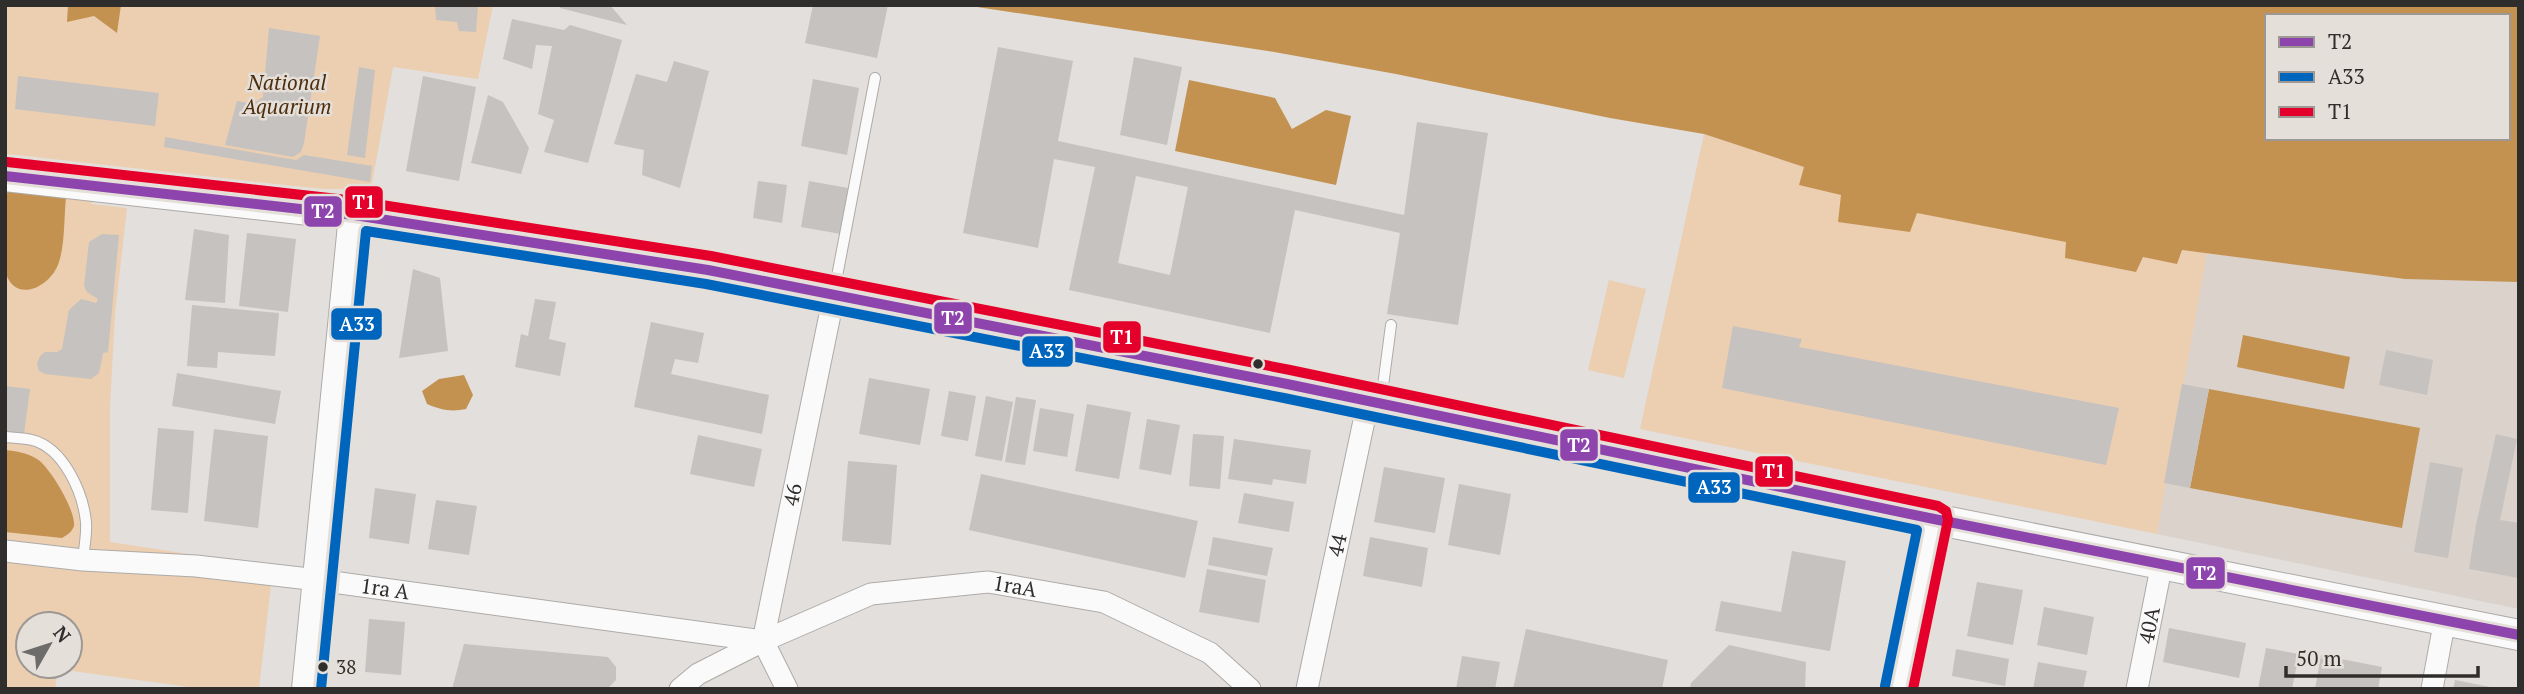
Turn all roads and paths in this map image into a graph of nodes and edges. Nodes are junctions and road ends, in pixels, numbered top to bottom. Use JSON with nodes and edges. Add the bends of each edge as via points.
{"nodes":[{"id":1,"x":875,"y":78,"type":"dead end"},
{"id":2,"x":5,"y":176,"type":"edge"},
{"id":3,"x":354,"y":215,"type":"junction"},
{"id":4,"x":834,"y":295,"type":"junction"},
{"id":5,"x":1391,"y":325,"type":"dead end"},
{"id":6,"x":1374,"y":403,"type":"junction"},
{"id":7,"x":5,"y":437,"type":"edge"},
{"id":8,"x":1934,"y":519,"type":"junction"},
{"id":9,"x":5,"y":551,"type":"edge"},
{"id":10,"x":83,"y":560,"type":"junction"},
{"id":11,"x":2162,"y":563,"type":"junction"},
{"id":12,"x":318,"y":580,"type":"junction"},
{"id":13,"x":2445,"y":620,"type":"junction"},
{"id":14,"x":2519,"y":635,"type":"edge"},
{"id":15,"x":763,"y":641,"type":"junction"},
{"id":16,"x":307,"y":689,"type":"edge"},
{"id":17,"x":680,"y":689,"type":"edge"},
{"id":18,"x":787,"y":689,"type":"edge"},
{"id":19,"x":1250,"y":689,"type":"edge"},
{"id":20,"x":1307,"y":689,"type":"edge"},
{"id":21,"x":1899,"y":689,"type":"edge"},
{"id":22,"x":2137,"y":689,"type":"edge"},
{"id":23,"x":2432,"y":689,"type":"edge"}],
"edges":[{"from":1,"to":4,"type":"lane"},
{"from":2,"to":3,"type":"street"},
{"from":3,"to":4,"type":"street","via":[[708,270]]},
{"from":3,"to":12,"type":"street"},
{"from":4,"to":6,"type":"street"},
{"from":4,"to":15,"type":"street","name":"46"},
{"from":5,"to":6,"type":"lane"},
{"from":6,"to":8,"type":"street"},
{"from":6,"to":20,"type":"street","name":"44"},
{"from":7,"to":10,"type":"lane","via":[[34,440],[71,474],[87,524]]},
{"from":8,"to":11,"type":"street"},
{"from":8,"to":21,"type":"street"},
{"from":9,"to":10,"type":"street","name":"1ra A"},
{"from":10,"to":12,"type":"street","name":"1ra A","via":[[196,566]]},
{"from":11,"to":13,"type":"street"},
{"from":11,"to":22,"type":"street","name":"40A"},
{"from":12,"to":15,"type":"street","name":"1ra A"},
{"from":12,"to":16,"type":"street"},
{"from":13,"to":14,"type":"street"},
{"from":13,"to":23,"type":"street"},
{"from":15,"to":17,"type":"street","name":"1raA","via":[[698,674]]},
{"from":15,"to":18,"type":"street"},
{"from":15,"to":19,"type":"street","name":"1raA","via":[[871,594],[988,582],[1104,602],[1210,653]]}]}
